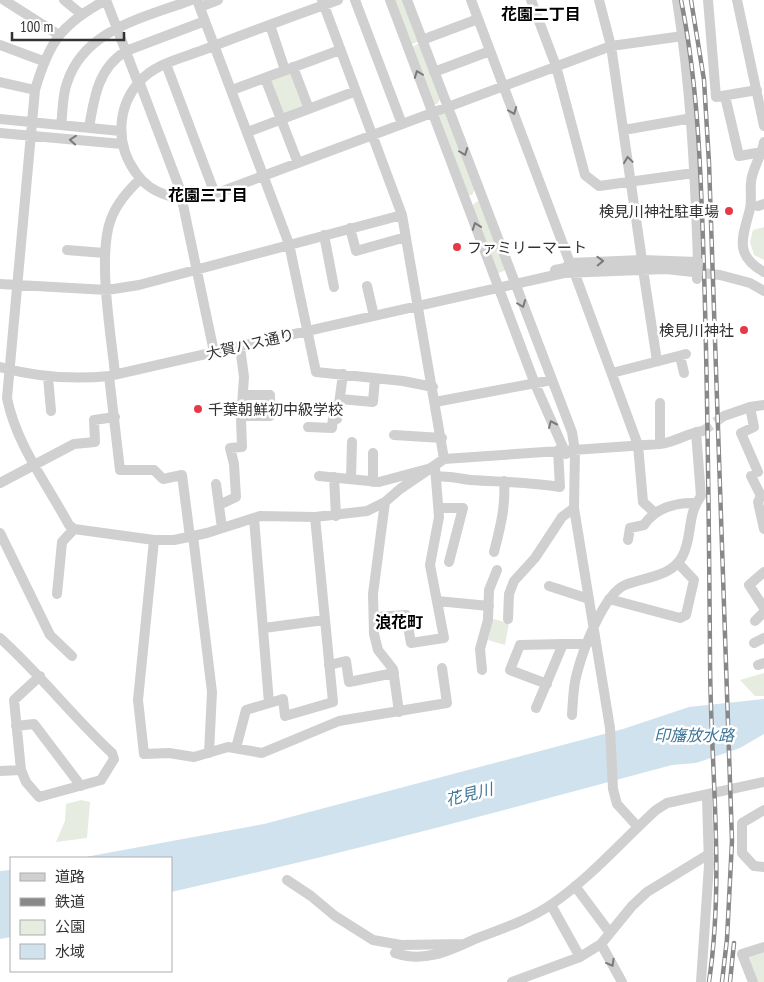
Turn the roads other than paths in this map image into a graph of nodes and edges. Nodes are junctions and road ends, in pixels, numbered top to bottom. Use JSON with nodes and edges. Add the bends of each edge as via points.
{"nodes":[{"id":1,"x":4,"y":0,"type":"edge"},
{"id":2,"x":64,"y":0,"type":"edge"},
{"id":3,"x":106,"y":0,"type":"edge"},
{"id":4,"x":191,"y":0,"type":"edge"},
{"id":5,"x":218,"y":0,"type":"edge"},
{"id":6,"x":338,"y":0,"type":"edge"},
{"id":7,"x":355,"y":0,"type":"edge"},
{"id":8,"x":390,"y":0,"type":"edge"},
{"id":9,"x":407,"y":0,"type":"edge"},
{"id":10,"x":471,"y":0,"type":"edge"},
{"id":11,"x":531,"y":0,"type":"edge"},
{"id":12,"x":599,"y":0,"type":"edge"},
{"id":13,"x":677,"y":0,"type":"edge"},
{"id":14,"x":708,"y":0,"type":"edge"},
{"id":15,"x":737,"y":0,"type":"edge"},
{"id":16,"x":323,"y":2,"type":"edge"},
{"id":17,"x":199,"y":3,"type":"edge"},
{"id":18,"x":81,"y":14,"type":"junction"},
{"id":19,"x":478,"y":19,"type":"junction"},
{"id":20,"x":205,"y":21,"type":"junction"},
{"id":21,"x":270,"y":25,"type":"junction"},
{"id":22,"x":117,"y":29,"type":"junction"},
{"id":23,"x":59,"y":35,"type":"junction"},
{"id":24,"x":682,"y":36,"type":"junction"},
{"id":25,"x":422,"y":40,"type":"junction"},
{"id":26,"x":0,"y":45,"type":"edge"},
{"id":27,"x":215,"y":46,"type":"junction"},
{"id":28,"x":611,"y":46,"type":"junction"},
{"id":29,"x":340,"y":50,"type":"junction"},
{"id":30,"x":126,"y":51,"type":"junction"},
{"id":31,"x":490,"y":51,"type":"junction"},
{"id":32,"x":43,"y":61,"type":"junction"},
{"id":33,"x":166,"y":64,"type":"junction"},
{"id":34,"x":556,"y":66,"type":"junction"},
{"id":35,"x":289,"y":69,"type":"junction"},
{"id":36,"x":434,"y":72,"type":"junction"},
{"id":37,"x":265,"y":78,"type":"junction"},
{"id":38,"x":0,"y":82,"type":"edge"},
{"id":39,"x":138,"y":82,"type":"junction"},
{"id":40,"x":503,"y":86,"type":"junction"},
{"id":41,"x":35,"y":90,"type":"junction"},
{"id":42,"x":232,"y":90,"type":"junction"},
{"id":43,"x":757,"y":90,"type":"junction"},
{"id":44,"x":356,"y":91,"type":"junction"},
{"id":45,"x":725,"y":96,"type":"junction"},
{"id":46,"x":447,"y":107,"type":"junction"},
{"id":47,"x":309,"y":109,"type":"junction"},
{"id":48,"x":433,"y":112,"type":"junction"},
{"id":49,"x":762,"y":112,"type":"edge"},
{"id":50,"x":692,"y":118,"type":"junction"},
{"id":51,"x":0,"y":119,"type":"edge"},
{"id":52,"x":281,"y":119,"type":"junction"},
{"id":53,"x":32,"y":122,"type":"junction"},
{"id":54,"x":402,"y":124,"type":"junction"},
{"id":55,"x":61,"y":125,"type":"junction"},
{"id":56,"x":764,"y":126,"type":"edge"},
{"id":57,"x":89,"y":128,"type":"junction"},
{"id":58,"x":624,"y":130,"type":"junction"},
{"id":59,"x":120,"y":131,"type":"junction"},
{"id":60,"x":248,"y":132,"type":"junction"},
{"id":61,"x":0,"y":133,"type":"edge"},
{"id":62,"x":373,"y":135,"type":"junction"},
{"id":63,"x":31,"y":136,"type":"junction"},
{"id":64,"x":122,"y":144,"type":"junction"},
{"id":65,"x":763,"y":147,"type":"edge"},
{"id":66,"x":298,"y":163,"type":"junction"},
{"id":67,"x":694,"y":173,"type":"junction"},
{"id":68,"x":264,"y":176,"type":"junction"},
{"id":69,"x":140,"y":179,"type":"junction"},
{"id":70,"x":631,"y":182,"type":"junction"},
{"id":71,"x":215,"y":194,"type":"junction"},
{"id":72,"x":481,"y":195,"type":"junction"},
{"id":73,"x":183,"y":200,"type":"junction"},
{"id":74,"x":466,"y":201,"type":"junction"},
{"id":75,"x":402,"y":215,"type":"junction"},
{"id":76,"x":350,"y":228,"type":"junction"},
{"id":77,"x":324,"y":235,"type":"junction"},
{"id":78,"x":406,"y":238,"type":"junction"},
{"id":79,"x":289,"y":244,"type":"junction"},
{"id":80,"x":67,"y":250,"type":"dead end"},
{"id":81,"x":104,"y":253,"type":"junction"},
{"id":82,"x":642,"y":260,"type":"junction"},
{"id":83,"x":698,"y":262,"type":"junction"},
{"id":84,"x":570,"y":263,"type":"junction"},
{"id":85,"x":196,"y":271,"type":"junction"},
{"id":86,"x":764,"y":272,"type":"edge"},
{"id":87,"x":576,"y":276,"type":"junction"},
{"id":88,"x":644,"y":276,"type":"junction"},
{"id":89,"x":0,"y":284,"type":"edge"},
{"id":90,"x":519,"y":284,"type":"junction"},
{"id":91,"x":17,"y":285,"type":"junction"},
{"id":92,"x":367,"y":286,"type":"dead end"},
{"id":93,"x":334,"y":287,"type":"dead end"},
{"id":94,"x":499,"y":288,"type":"junction"},
{"id":95,"x":107,"y":290,"type":"junction"},
{"id":96,"x":764,"y":291,"type":"edge"},
{"id":97,"x":419,"y":305,"type":"junction"},
{"id":98,"x":374,"y":316,"type":"junction"},
{"id":99,"x":309,"y":330,"type":"junction"},
{"id":100,"x":240,"y":347,"type":"junction"},
{"id":101,"x":214,"y":352,"type":"junction"},
{"id":102,"x":657,"y":361,"type":"junction"},
{"id":103,"x":5,"y":368,"type":"edge"},
{"id":104,"x":612,"y":373,"type":"junction"},
{"id":105,"x":684,"y":373,"type":"dead end"},
{"id":106,"x":343,"y":374,"type":"junction"},
{"id":107,"x":112,"y":375,"type":"junction"},
{"id":108,"x":48,"y":377,"type":"junction"},
{"id":109,"x":375,"y":378,"type":"junction"},
{"id":110,"x":552,"y":380,"type":"junction"},
{"id":111,"x":535,"y":384,"type":"junction"},
{"id":112,"x":433,"y":387,"type":"junction"},
{"id":113,"x":244,"y":395,"type":"junction"},
{"id":114,"x":340,"y":399,"type":"junction"},
{"id":115,"x":435,"y":402,"type":"junction"},
{"id":116,"x":660,"y":402,"type":"dead end"},
{"id":117,"x":764,"y":405,"type":"edge"},
{"id":118,"x":750,"y":406,"type":"junction"},
{"id":119,"x":51,"y":411,"type":"dead end"},
{"id":120,"x":242,"y":416,"type":"junction"},
{"id":121,"x":724,"y":416,"type":"tunnel mouth"},
{"id":122,"x":115,"y":417,"type":"junction"},
{"id":123,"x":308,"y":427,"type":"dead end"},
{"id":124,"x":394,"y":435,"type":"dead end"},
{"id":125,"x":442,"y":438,"type":"junction"},
{"id":126,"x":352,"y":442,"type":"dead end"},
{"id":127,"x":660,"y":444,"type":"junction"},
{"id":128,"x":638,"y":445,"type":"junction"},
{"id":129,"x":561,"y":450,"type":"junction"},
{"id":130,"x":575,"y":451,"type":"junction"},
{"id":131,"x":373,"y":453,"type":"dead end"},
{"id":132,"x":444,"y":459,"type":"junction"},
{"id":133,"x":36,"y":465,"type":"junction"},
{"id":134,"x":573,"y":468,"type":"junction"},
{"id":135,"x":436,"y":472,"type":"junction"},
{"id":136,"x":755,"y":474,"type":"edge"},
{"id":137,"x":319,"y":476,"type":"dead end"},
{"id":138,"x":334,"y":477,"type":"junction"},
{"id":139,"x":351,"y":479,"type":"junction"},
{"id":140,"x":373,"y":482,"type":"junction"},
{"id":141,"x":504,"y":482,"type":"junction"},
{"id":142,"x":0,"y":483,"type":"edge"},
{"id":143,"x":235,"y":486,"type":"junction"},
{"id":144,"x":385,"y":502,"type":"junction"},
{"id":145,"x":696,"y":502,"type":"junction"},
{"id":146,"x":219,"y":505,"type":"junction"},
{"id":147,"x":439,"y":508,"type":"junction"},
{"id":148,"x":574,"y":508,"type":"junction"},
{"id":149,"x":655,"y":514,"type":"junction"},
{"id":150,"x":336,"y":516,"type":"junction"},
{"id":151,"x":315,"y":517,"type":"junction"},
{"id":152,"x":254,"y":518,"type":"junction"},
{"id":153,"x":222,"y":528,"type":"junction"},
{"id":154,"x":74,"y":529,"type":"junction"},
{"id":155,"x":764,"y":529,"type":"edge"},
{"id":156,"x":0,"y":533,"type":"edge"},
{"id":157,"x":192,"y":536,"type":"junction"},
{"id":158,"x":154,"y":540,"type":"junction"},
{"id":159,"x":628,"y":540,"type":"dead end"},
{"id":160,"x":4,"y":551,"type":"edge"},
{"id":161,"x":494,"y":552,"type":"dead end"},
{"id":162,"x":449,"y":562,"type":"dead end"},
{"id":163,"x":678,"y":563,"type":"junction"},
{"id":164,"x":497,"y":570,"type":"dead end"},
{"id":165,"x":764,"y":572,"type":"edge"},
{"id":166,"x":549,"y":586,"type":"dead end"},
{"id":167,"x":57,"y":594,"type":"dead end"},
{"id":168,"x":589,"y":599,"type":"junction"},
{"id":169,"x":609,"y":599,"type":"junction"},
{"id":170,"x":437,"y":600,"type":"junction"},
{"id":171,"x":489,"y":606,"type":"junction"},
{"id":172,"x":764,"y":610,"type":"edge"},
{"id":173,"x":374,"y":617,"type":"junction"},
{"id":174,"x":508,"y":619,"type":"dead end"},
{"id":175,"x":324,"y":620,"type":"junction"},
{"id":176,"x":754,"y":620,"type":"dead end"},
{"id":177,"x":595,"y":627,"type":"junction"},
{"id":178,"x":264,"y":628,"type":"junction"},
{"id":179,"x":0,"y":638,"type":"edge"},
{"id":180,"x":764,"y":638,"type":"edge"},
{"id":181,"x":754,"y":643,"type":"dead end"},
{"id":182,"x":563,"y":644,"type":"junction"},
{"id":183,"x":587,"y":644,"type":"junction"},
{"id":184,"x":72,"y":656,"type":"dead end"},
{"id":185,"x":329,"y":665,"type":"junction"},
{"id":186,"x":442,"y":668,"type":"dead end"},
{"id":187,"x":482,"y":670,"type":"dead end"},
{"id":188,"x":394,"y":673,"type":"junction"},
{"id":189,"x":40,"y":676,"type":"junction"},
{"id":190,"x":547,"y":684,"type":"junction"},
{"id":191,"x":269,"y":703,"type":"junction"},
{"id":192,"x":536,"y":708,"type":"dead end"},
{"id":193,"x":399,"y":712,"type":"junction"},
{"id":194,"x":572,"y":715,"type":"dead end"},
{"id":195,"x":16,"y":726,"type":"junction"},
{"id":196,"x":236,"y":748,"type":"junction"},
{"id":197,"x":209,"y":753,"type":"junction"},
{"id":198,"x":21,"y":770,"type":"junction"},
{"id":199,"x":0,"y":771,"type":"edge"},
{"id":200,"x":764,"y":782,"type":"edge"},
{"id":201,"x":81,"y":786,"type":"junction"},
{"id":202,"x":707,"y":798,"type":"dead end"},
{"id":203,"x":764,"y":810,"type":"edge"},
{"id":204,"x":638,"y":826,"type":"junction"},
{"id":205,"x":709,"y":854,"type":"junction"},
{"id":206,"x":764,"y":867,"type":"edge"},
{"id":207,"x":287,"y":880,"type":"dead end"},
{"id":208,"x":575,"y":886,"type":"junction"},
{"id":209,"x":551,"y":905,"type":"junction"},
{"id":210,"x":610,"y":933,"type":"junction"},
{"id":211,"x":601,"y":944,"type":"junction"},
{"id":212,"x":764,"y":946,"type":"edge"},
{"id":213,"x":580,"y":957,"type":"junction"},
{"id":214,"x":512,"y":982,"type":"edge"},
{"id":215,"x":622,"y":982,"type":"edge"},
{"id":216,"x":701,"y":982,"type":"edge"},
{"id":217,"x":753,"y":982,"type":"edge"}],
"edges":[{"from":1,"to":23,"type":"street"},
{"from":2,"to":18,"type":"street"},
{"from":3,"to":18,"type":"street"},
{"from":3,"to":22,"type":"street"},
{"from":4,"to":22,"type":"street"},
{"from":5,"to":17,"type":"street"},
{"from":6,"to":16,"type":"street"},
{"from":7,"to":54,"type":"street"},
{"from":48,"to":8,"type":"street","one_way":true},
{"from":9,"to":25,"type":"street"},
{"from":10,"to":19,"type":"street"},
{"from":11,"to":34,"type":"street"},
{"from":12,"to":28,"type":"street"},
{"from":13,"to":24,"type":"street"},
{"from":14,"to":45,"type":"street","via":[[716,97]]},
{"from":15,"to":43,"type":"street"},
{"from":16,"to":21,"type":"street"},
{"from":16,"to":29,"type":"street"},
{"from":17,"to":20,"type":"street"},
{"from":18,"to":23,"type":"street"},
{"from":19,"to":25,"type":"street"},
{"from":19,"to":31,"type":"street"},
{"from":20,"to":27,"type":"street"},
{"from":20,"to":30,"type":"street"},
{"from":21,"to":27,"type":"street"},
{"from":21,"to":35,"type":"street"},
{"from":22,"to":30,"type":"street"},
{"from":22,"to":55,"type":"street","via":[[92,43],[72,69],[66,86]]},
{"from":23,"to":32,"type":"street"},
{"from":24,"to":28,"type":"street"},
{"from":24,"to":50,"type":"street"},
{"from":25,"to":36,"type":"street"},
{"from":26,"to":32,"type":"street"},
{"from":27,"to":33,"type":"street"},
{"from":27,"to":42,"type":"street"},
{"from":28,"to":34,"type":"street"},
{"from":28,"to":58,"type":"street"},
{"from":29,"to":35,"type":"street"},
{"from":29,"to":44,"type":"street"},
{"from":30,"to":39,"type":"street"},
{"from":30,"to":57,"type":"street","via":[[110,65],[98,84]]},
{"from":31,"to":36,"type":"street"},
{"from":31,"to":40,"type":"street"},
{"from":32,"to":41,"type":"street"},
{"from":33,"to":39,"type":"street"},
{"from":33,"to":71,"type":"street"},
{"from":34,"to":40,"type":"street"},
{"from":34,"to":70,"type":"street","via":[[585,175],[599,186]]},
{"from":35,"to":37,"type":"street"},
{"from":35,"to":47,"type":"street"},
{"from":36,"to":46,"type":"street"},
{"from":37,"to":42,"type":"street"},
{"from":37,"to":52,"type":"street"},
{"from":38,"to":41,"type":"street"},
{"from":39,"to":59,"type":"street","via":[[123,114]]},
{"from":39,"to":73,"type":"street"},
{"from":40,"to":46,"type":"street"},
{"from":40,"to":84,"type":"street","one_way":true},
{"from":41,"to":53,"type":"street"},
{"from":42,"to":60,"type":"street"},
{"from":43,"to":45,"type":"street"},
{"from":43,"to":49,"type":"street"},
{"from":44,"to":47,"type":"street"},
{"from":44,"to":62,"type":"street"},
{"from":45,"to":65,"type":"street","via":[[739,156]]},
{"from":46,"to":48,"type":"street"},
{"from":46,"to":72,"type":"street","one_way":true},
{"from":47,"to":52,"type":"street"},
{"from":48,"to":54,"type":"street"},
{"from":48,"to":74,"type":"street"},
{"from":49,"to":56,"type":"street"},
{"from":50,"to":58,"type":"street"},
{"from":50,"to":67,"type":"street"},
{"from":51,"to":53,"type":"street"},
{"from":52,"to":60,"type":"street"},
{"from":52,"to":66,"type":"street"},
{"from":53,"to":55,"type":"street"},
{"from":53,"to":63,"type":"street"},
{"from":54,"to":62,"type":"street"},
{"from":55,"to":57,"type":"street"},
{"from":57,"to":59,"type":"street"},
{"from":70,"to":58,"type":"street","one_way":true},
{"from":59,"to":64,"type":"street"},
{"from":60,"to":68,"type":"street"},
{"from":61,"to":63,"type":"street"},
{"from":62,"to":66,"type":"street"},
{"from":62,"to":75,"type":"street"},
{"from":64,"to":63,"type":"street","one_way":true},
{"from":63,"to":91,"type":"street"},
{"from":64,"to":69,"type":"street"},
{"from":65,"to":86,"type":"street","via":[[751,181],[752,196],[741,236],[742,247],[750,263]]},
{"from":66,"to":68,"type":"street"},
{"from":67,"to":70,"type":"street"},
{"from":67,"to":83,"type":"street"},
{"from":68,"to":71,"type":"street"},
{"from":68,"to":79,"type":"street"},
{"from":69,"to":73,"type":"street","via":[[162,193]]},
{"from":69,"to":81,"type":"street","via":[[127,192],[110,220]]},
{"from":70,"to":82,"type":"street"},
{"from":71,"to":73,"type":"street"},
{"from":72,"to":74,"type":"street"},
{"from":72,"to":90,"type":"street"},
{"from":73,"to":85,"type":"street"},
{"from":94,"to":74,"type":"street","one_way":true},
{"from":75,"to":76,"type":"street"},
{"from":75,"to":78,"type":"street"},
{"from":76,"to":77,"type":"street"},
{"from":76,"to":78,"type":"street","via":[[356,251]]},
{"from":77,"to":79,"type":"street"},
{"from":77,"to":93,"type":"street"},
{"from":78,"to":97,"type":"street"},
{"from":79,"to":85,"type":"street"},
{"from":79,"to":99,"type":"street"},
{"from":80,"to":81,"type":"street"},
{"from":81,"to":95,"type":"street"},
{"from":82,"to":83,"type":"street"},
{"from":84,"to":82,"type":"street","one_way":true},
{"from":83,"to":88,"type":"street","bridge":true,"via":[[698,279]]},
{"from":84,"to":90,"type":"street","via":[[565,268],[533,275]]},
{"from":85,"to":95,"type":"street"},
{"from":85,"to":101,"type":"street"},
{"from":87,"to":88,"type":"street"},
{"from":87,"to":90,"type":"street"},
{"from":87,"to":104,"type":"street"},
{"from":88,"to":102,"type":"street"},
{"from":89,"to":91,"type":"street"},
{"from":90,"to":94,"type":"street","name":"大賀ハス通り"},
{"from":90,"to":96,"type":"street","via":[[564,273],[666,269],[720,275],[750,283]]},
{"from":90,"to":110,"type":"street","one_way":true},
{"from":91,"to":95,"type":"street"},
{"from":91,"to":103,"type":"street"},
{"from":92,"to":98,"type":"street"},
{"from":94,"to":97,"type":"street","name":"大賀ハス通り"},
{"from":94,"to":111,"type":"street"},
{"from":95,"to":107,"type":"street"},
{"from":97,"to":98,"type":"street","name":"大賀ハス通り"},
{"from":97,"to":112,"type":"street"},
{"from":98,"to":99,"type":"street","name":"大賀ハス通り"},
{"from":99,"to":100,"type":"street","name":"大賀ハス通り"},
{"from":99,"to":106,"type":"street","via":[[316,372]]},
{"from":100,"to":101,"type":"street","name":"大賀ハス通り"},
{"from":100,"to":113,"type":"street"},
{"from":101,"to":107,"type":"street","name":"大賀ハス通り"},
{"from":102,"to":104,"type":"street"},
{"from":102,"to":105,"type":"street","via":[[683,355]]},
{"from":103,"to":108,"type":"street","name":"大賀ハス通り"},
{"from":103,"to":133,"type":"street","via":[[10,414]]},
{"from":104,"to":128,"type":"street"},
{"from":106,"to":109,"type":"street"},
{"from":106,"to":114,"type":"street"},
{"from":107,"to":108,"type":"street","name":"大賀ハス通り","via":[[65,379]]},
{"from":107,"to":122,"type":"street"},
{"from":108,"to":119,"type":"street"},
{"from":109,"to":112,"type":"street"},
{"from":109,"to":114,"type":"street","via":[[373,402]]},
{"from":110,"to":111,"type":"street"},
{"from":110,"to":130,"type":"street","via":[[572,432]]},
{"from":111,"to":115,"type":"street"},
{"from":129,"to":111,"type":"street","one_way":true},
{"from":112,"to":115,"type":"street"},
{"from":113,"to":120,"type":"street"},
{"from":113,"to":120,"type":"street","via":[[270,395],[270,416]]},
{"from":114,"to":123,"type":"street","via":[[332,428]]},
{"from":115,"to":125,"type":"street"},
{"from":116,"to":127,"type":"street"},
{"from":117,"to":118,"type":"street"},
{"from":118,"to":121,"type":"street"},
{"from":118,"to":136,"type":"street","via":[[754,427],[742,433]]},
{"from":120,"to":143,"type":"street","via":[[242,447],[230,448]]},
{"from":122,"to":133,"type":"street","via":[[94,420],[95,442],[74,444]]},
{"from":122,"to":157,"type":"street","via":[[120,470],[154,470],[163,479],[182,475]]},
{"from":124,"to":125,"type":"street"},
{"from":125,"to":132,"type":"street"},
{"from":126,"to":139,"type":"street"},
{"from":127,"to":128,"type":"street"},
{"from":127,"to":145,"type":"street","via":[[700,432],[701,496]]},
{"from":128,"to":130,"type":"street"},
{"from":128,"to":149,"type":"street","via":[[643,502]]},
{"from":129,"to":130,"type":"street"},
{"from":129,"to":132,"type":"street"},
{"from":129,"to":134,"type":"street"},
{"from":129,"to":141,"type":"street","via":[[560,487]]},
{"from":130,"to":134,"type":"street"},
{"from":131,"to":140,"type":"street"},
{"from":132,"to":135,"type":"street"},
{"from":133,"to":142,"type":"street"},
{"from":133,"to":154,"type":"street"},
{"from":134,"to":148,"type":"street"},
{"from":135,"to":140,"type":"street"},
{"from":135,"to":141,"type":"street","via":[[468,480]]},
{"from":135,"to":144,"type":"street","via":[[400,489]]},
{"from":135,"to":147,"type":"street"},
{"from":136,"to":155,"type":"street"},
{"from":137,"to":138,"type":"street"},
{"from":138,"to":139,"type":"street"},
{"from":138,"to":150,"type":"street"},
{"from":139,"to":140,"type":"street"},
{"from":141,"to":161,"type":"street","via":[[506,502]]},
{"from":143,"to":146,"type":"street","via":[[236,497]]},
{"from":143,"to":146,"type":"street","via":[[217,489]]},
{"from":144,"to":150,"type":"street","via":[[367,511]]},
{"from":144,"to":173,"type":"street","via":[[373,594]]},
{"from":145,"to":149,"type":"street","via":[[680,502]]},
{"from":145,"to":163,"type":"street","via":[[685,550]]},
{"from":146,"to":153,"type":"street"},
{"from":147,"to":162,"type":"street","via":[[463,508]]},
{"from":147,"to":170,"type":"street","via":[[430,565]]},
{"from":148,"to":168,"type":"street"},
{"from":148,"to":174,"type":"street","via":[[562,517],[535,558],[514,581],[509,594]]},
{"from":149,"to":159,"type":"street","via":[[644,525],[630,528]]},
{"from":150,"to":151,"type":"street"},
{"from":151,"to":152,"type":"street"},
{"from":151,"to":175,"type":"street"},
{"from":152,"to":153,"type":"street"},
{"from":152,"to":178,"type":"street"},
{"from":153,"to":157,"type":"street"},
{"from":154,"to":158,"type":"street"},
{"from":154,"to":167,"type":"street","via":[[62,542]]},
{"from":156,"to":160,"type":"street"},
{"from":157,"to":158,"type":"street"},
{"from":157,"to":197,"type":"street","via":[[212,692]]},
{"from":158,"to":197,"type":"street","via":[[138,700],[144,754],[194,757]]},
{"from":160,"to":184,"type":"street","via":[[50,635]]},
{"from":163,"to":169,"type":"street","via":[[665,572],[618,589]]},
{"from":163,"to":169,"type":"street","via":[[694,580],[686,615],[680,618]]},
{"from":164,"to":171,"type":"street","via":[[489,590]]},
{"from":165,"to":172,"type":"street","via":[[749,585]]},
{"from":166,"to":168,"type":"street"},
{"from":168,"to":177,"type":"street"},
{"from":169,"to":177,"type":"street"},
{"from":170,"to":171,"type":"street"},
{"from":170,"to":173,"type":"street","via":[[444,638],[411,643],[406,615]]},
{"from":171,"to":187,"type":"street","via":[[480,649]]},
{"from":172,"to":176,"type":"street"},
{"from":173,"to":188,"type":"street","via":[[375,643]]},
{"from":175,"to":178,"type":"street"},
{"from":175,"to":185,"type":"street"},
{"from":177,"to":183,"type":"street"},
{"from":177,"to":204,"type":"street","via":[[610,728],[613,789],[617,804]]},
{"from":178,"to":191,"type":"street"},
{"from":179,"to":189,"type":"street"},
{"from":180,"to":181,"type":"street"},
{"from":182,"to":183,"type":"street"},
{"from":182,"to":190,"type":"street"},
{"from":182,"to":190,"type":"street","via":[[520,644],[510,670]]},
{"from":183,"to":194,"type":"street","via":[[576,674]]},
{"from":185,"to":188,"type":"street","via":[[346,661],[349,682]]},
{"from":185,"to":191,"type":"street","via":[[333,702],[285,716],[283,699]]},
{"from":186,"to":193,"type":"street","via":[[447,703]]},
{"from":188,"to":193,"type":"street"},
{"from":189,"to":195,"type":"street","via":[[14,700]]},
{"from":189,"to":201,"type":"street","via":[[114,759],[101,780]]},
{"from":190,"to":192,"type":"street"},
{"from":191,"to":196,"type":"street","via":[[246,710]]},
{"from":193,"to":196,"type":"street","via":[[339,721],[262,753]]},
{"from":195,"to":198,"type":"street"},
{"from":195,"to":201,"type":"street","via":[[34,724]]},
{"from":196,"to":197,"type":"street"},
{"from":198,"to":199,"type":"street"},
{"from":198,"to":201,"type":"street","via":[[39,797]]},
{"from":200,"to":204,"type":"street","via":[[667,802]]},
{"from":202,"to":205,"type":"street"},
{"from":203,"to":206,"type":"street","via":[[742,823],[742,853],[754,866]]},
{"from":204,"to":208,"type":"street"},
{"from":205,"to":210,"type":"street","via":[[647,892]]},
{"from":205,"to":216,"type":"street"},
{"from":207,"to":209,"type":"street","via":[[372,940],[401,945],[396,953],[411,958],[443,952]]},
{"from":208,"to":209,"type":"street"},
{"from":208,"to":210,"type":"street"},
{"from":209,"to":213,"type":"street"},
{"from":210,"to":211,"type":"street"},
{"from":211,"to":213,"type":"street"},
{"from":211,"to":215,"type":"street","one_way":true},
{"from":212,"to":217,"type":"street","via":[[742,954]]},
{"from":213,"to":214,"type":"street"}]}
